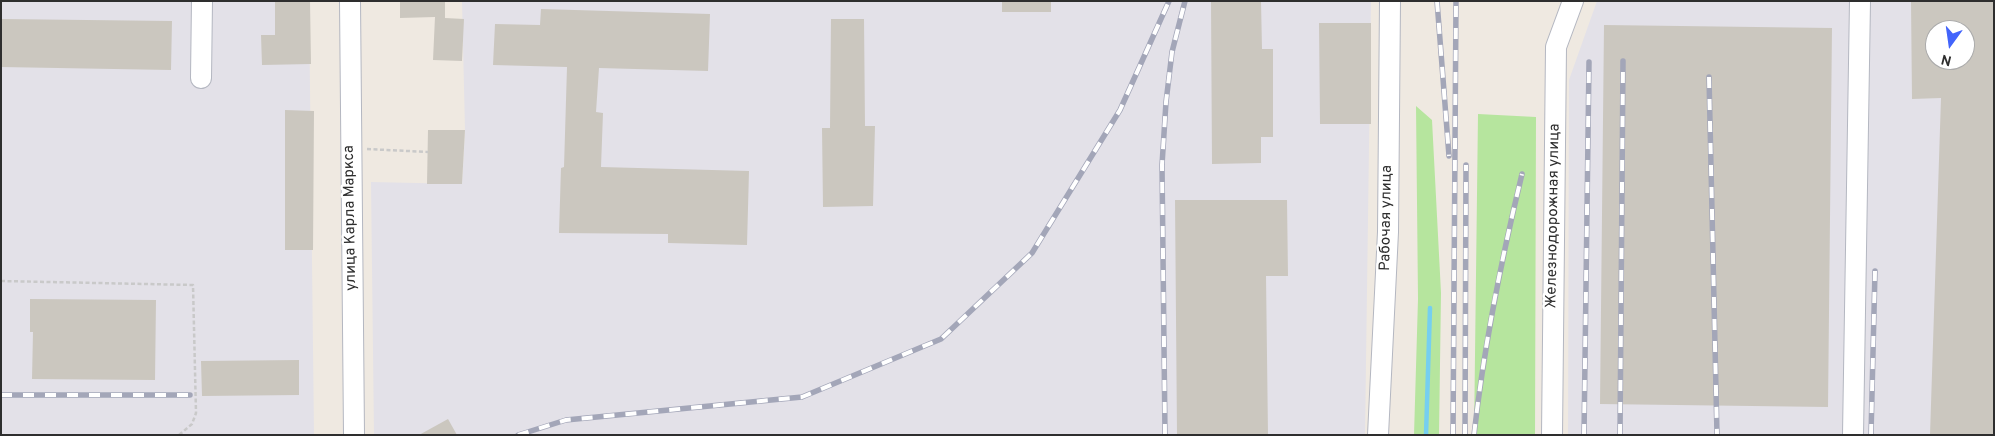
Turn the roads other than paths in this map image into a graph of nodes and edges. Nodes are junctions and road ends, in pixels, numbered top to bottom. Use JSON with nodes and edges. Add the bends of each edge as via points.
{"nodes":[{"id":1,"x":202,"y":1,"type":"edge"},
{"id":2,"x":350,"y":1,"type":"edge"},
{"id":3,"x":1390,"y":1,"type":"edge"},
{"id":4,"x":1573,"y":1,"type":"edge"},
{"id":5,"x":1860,"y":1,"type":"edge"},
{"id":6,"x":202,"y":78,"type":"dead end"},
{"id":7,"x":354,"y":435,"type":"edge"},
{"id":8,"x":1378,"y":435,"type":"edge"},
{"id":9,"x":1552,"y":435,"type":"edge"},
{"id":10,"x":1853,"y":435,"type":"edge"}],
"edges":[{"from":1,"to":6,"type":"street"},
{"from":2,"to":7,"type":"street","name":"улица Карла Маркса"},
{"from":3,"to":8,"type":"street","name":"Рабочая улица","via":[[1388,232]]},
{"from":4,"to":9,"type":"street","name":"Железнодорожная улица","via":[[1556,47]]},
{"from":5,"to":10,"type":"street"}]}
